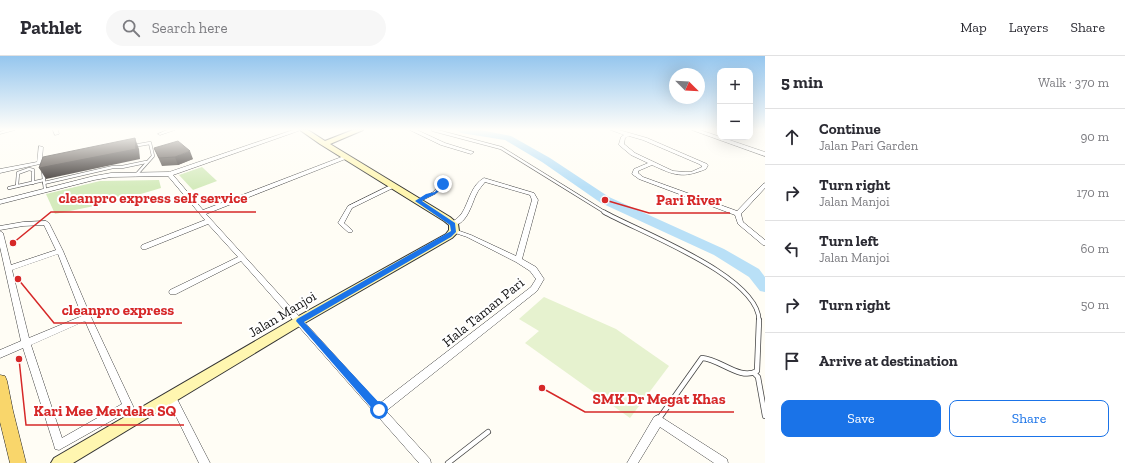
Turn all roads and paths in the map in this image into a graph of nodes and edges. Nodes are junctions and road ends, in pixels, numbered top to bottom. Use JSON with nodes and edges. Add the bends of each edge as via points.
{"nodes":[{"id":1,"x":41,"y":149,"type":"edge"},
{"id":2,"x":151,"y":149,"type":"edge"},
{"id":3,"x":243,"y":149,"type":"edge"},
{"id":4,"x":336,"y":149,"type":"edge"},
{"id":5,"x":338,"y":149,"type":"edge"},
{"id":6,"x":460,"y":149,"type":"edge"},
{"id":7,"x":503,"y":149,"type":"edge"},
{"id":8,"x":627,"y":149,"type":"edge"},
{"id":9,"x":668,"y":149,"type":"edge"},
{"id":10,"x":750,"y":149,"type":"edge"},
{"id":11,"x":471,"y":152,"type":"dead end"},
{"id":12,"x":765,"y":154,"type":"edge"},
{"id":13,"x":346,"y":157,"type":"junction"},
{"id":14,"x":39,"y":162,"type":"junction"},
{"id":15,"x":53,"y":162,"type":"joint"},
{"id":16,"x":147,"y":162,"type":"junction"},
{"id":17,"x":651,"y":163,"type":"junction"},
{"id":18,"x":0,"y":171,"type":"edge"},
{"id":19,"x":170,"y":174,"type":"junction"},
{"id":20,"x":136,"y":175,"type":"junction"},
{"id":21,"x":44,"y":182,"type":"junction"},
{"id":22,"x":32,"y":183,"type":"junction"},
{"id":23,"x":443,"y":184,"type":"dead end"},
{"id":24,"x":765,"y":185,"type":"edge"},
{"id":25,"x":17,"y":186,"type":"junction"},
{"id":26,"x":393,"y":186,"type":"junction"},
{"id":27,"x":10,"y":188,"type":"dead end"},
{"id":28,"x":45,"y":190,"type":"junction"},
{"id":29,"x":2,"y":200,"type":"edge"},
{"id":30,"x":418,"y":201,"type":"junction"},
{"id":31,"x":202,"y":213,"type":"junction"},
{"id":32,"x":738,"y":214,"type":"junction"},
{"id":33,"x":209,"y":221,"type":"junction"},
{"id":34,"x":0,"y":228,"type":"edge"},
{"id":35,"x":453,"y":228,"type":"junction"},
{"id":36,"x":350,"y":230,"type":"dead end"},
{"id":37,"x":0,"y":233,"type":"edge"},
{"id":38,"x":765,"y":243,"type":"edge"},
{"id":39,"x":144,"y":247,"type":"dead end"},
{"id":40,"x":60,"y":251,"type":"junction"},
{"id":41,"x":242,"y":258,"type":"junction"},
{"id":42,"x":518,"y":260,"type":"junction"},
{"id":43,"x":8,"y":269,"type":"junction"},
{"id":44,"x":173,"y":292,"type":"dead end"},
{"id":45,"x":87,"y":317,"type":"junction"},
{"id":46,"x":299,"y":321,"type":"junction"},
{"id":47,"x":26,"y":344,"type":"junction"},
{"id":48,"x":0,"y":354,"type":"edge"},
{"id":49,"x":755,"y":374,"type":"junction"},
{"id":50,"x":0,"y":381,"type":"edge"},
{"id":51,"x":172,"y":398,"type":"junction"},
{"id":52,"x":128,"y":406,"type":"junction"},
{"id":53,"x":379,"y":410,"type":"junction"},
{"id":54,"x":3,"y":413,"type":"edge"},
{"id":55,"x":765,"y":416,"type":"edge"},
{"id":56,"x":131,"y":420,"type":"junction"},
{"id":57,"x":658,"y":420,"type":"junction"},
{"id":58,"x":488,"y":432,"type":"dead end"},
{"id":59,"x":718,"y":462,"type":"edge"},
{"id":60,"x":18,"y":463,"type":"edge"},
{"id":61,"x":59,"y":463,"type":"edge"},
{"id":62,"x":205,"y":463,"type":"edge"},
{"id":63,"x":426,"y":463,"type":"edge"},
{"id":64,"x":448,"y":463,"type":"edge"},
{"id":65,"x":632,"y":463,"type":"edge"}],
"edges":[{"from":1,"to":14,"type":"street"},
{"from":2,"to":16,"type":"lane","via":[[153,156]]},
{"from":3,"to":19,"type":"street"},
{"from":4,"to":13,"type":"street"},
{"from":5,"to":26,"type":"street"},
{"from":6,"to":11,"type":"street"},
{"from":7,"to":49,"type":"lane","via":[[606,213],[711,266],[745,292],[754,303],[759,316]]},
{"from":8,"to":17,"type":"street"},
{"from":9,"to":17,"type":"street","via":[[705,165],[704,168],[692,174],[685,174],[672,172]]},
{"from":10,"to":12,"type":"street"},
{"from":13,"to":26,"type":"street"},
{"from":13,"to":31,"type":"street"},
{"from":14,"to":15,"type":"street"},
{"from":14,"to":18,"type":"street"},
{"from":15,"to":21,"type":"lane","via":[[45,166]]},
{"from":16,"to":20,"type":"lane"},
{"from":16,"to":21,"type":"lane"},
{"from":17,"to":32,"type":"street","via":[[636,170],[635,174]]},
{"from":19,"to":20,"type":"street"},
{"from":19,"to":31,"type":"street"},
{"from":20,"to":28,"type":"street","via":[[110,175]]},
{"from":21,"to":22,"type":"lane"},
{"from":21,"to":28,"type":"lane"},
{"from":22,"to":25,"type":"lane"},
{"from":22,"to":25,"type":"lane","via":[[33,170],[22,170],[18,172]]},
{"from":23,"to":30,"type":"lane","via":[[437,193]]},
{"from":24,"to":32,"type":"street"},
{"from":25,"to":27,"type":"lane"},
{"from":26,"to":30,"type":"street"},
{"from":26,"to":36,"type":"street","via":[[350,207],[341,223]]},
{"from":28,"to":29,"type":"street"},
{"from":30,"to":35,"type":"street"},
{"from":31,"to":33,"type":"street"},
{"from":32,"to":38,"type":"street","via":[[740,223]]},
{"from":33,"to":39,"type":"street"},
{"from":33,"to":41,"type":"street"},
{"from":34,"to":40,"type":"street","via":[[46,223]]},
{"from":35,"to":42,"type":"street","name":"Hala Taman Pari"},
{"from":35,"to":42,"type":"street","via":[[464,217],[474,192],[480,188],[484,180],[532,194],[535,200]]},
{"from":35,"to":46,"type":"street","name":"Jalan Manjoi","via":[[448,236]]},
{"from":37,"to":43,"type":"street"},
{"from":40,"to":43,"type":"street"},
{"from":40,"to":45,"type":"street"},
{"from":41,"to":44,"type":"street"},
{"from":41,"to":46,"type":"street"},
{"from":42,"to":53,"type":"street","name":"Hala Taman Pari","via":[[533,269],[540,278],[534,289]]},
{"from":43,"to":47,"type":"street"},
{"from":45,"to":47,"type":"street"},
{"from":45,"to":52,"type":"street"},
{"from":46,"to":51,"type":"street","name":"Jalan Manjoi"},
{"from":46,"to":53,"type":"street"},
{"from":47,"to":48,"type":"street"},
{"from":47,"to":52,"type":"street","via":[[59,445]]},
{"from":49,"to":55,"type":"lane"},
{"from":49,"to":57,"type":"lane","via":[[742,373],[714,360],[702,358]]},
{"from":50,"to":54,"type":"main road"},
{"from":51,"to":56,"type":"street","name":"Jalan Manjoi"},
{"from":51,"to":62,"type":"street"},
{"from":52,"to":56,"type":"street"},
{"from":53,"to":63,"type":"street"},
{"from":54,"to":60,"type":"main road"},
{"from":56,"to":61,"type":"street","name":"Jalan Manjoi"},
{"from":57,"to":59,"type":"street"},
{"from":57,"to":65,"type":"street"},
{"from":58,"to":64,"type":"lane"}]}
